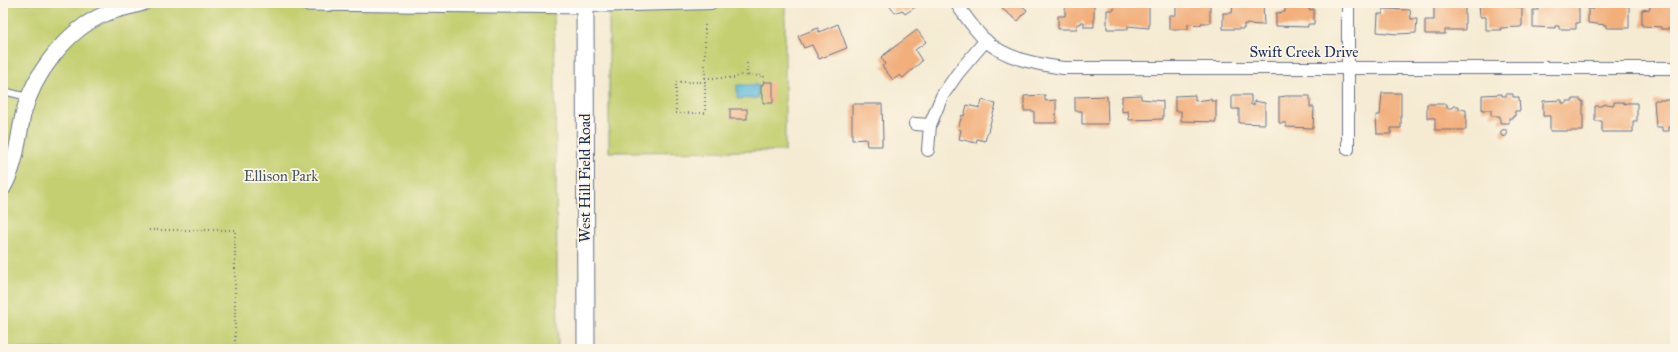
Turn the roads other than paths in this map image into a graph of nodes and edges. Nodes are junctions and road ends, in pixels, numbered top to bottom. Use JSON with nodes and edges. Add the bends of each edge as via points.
{"nodes":[{"id":1,"x":144,"y":3,"type":"edge"},
{"id":2,"x":307,"y":3,"type":"edge"},
{"id":3,"x":711,"y":3,"type":"edge"},
{"id":4,"x":956,"y":3,"type":"edge"},
{"id":5,"x":1348,"y":3,"type":"edge"},
{"id":6,"x":585,"y":4,"type":"edge"},
{"id":7,"x":986,"y":40,"type":"junction"},
{"id":8,"x":1348,"y":68,"type":"junction"},
{"id":9,"x":1675,"y":68,"type":"edge"},
{"id":10,"x":3,"y":91,"type":"edge"},
{"id":11,"x":28,"y":97,"type":"junction"},
{"id":12,"x":916,"y":124,"type":"dead end"},
{"id":13,"x":930,"y":125,"type":"junction"},
{"id":14,"x":1348,"y":149,"type":"dead end"},
{"id":15,"x":928,"y":150,"type":"dead end"},
{"id":16,"x":3,"y":188,"type":"edge"},
{"id":17,"x":586,"y":349,"type":"edge"}],
"edges":[{"from":1,"to":11,"type":"street","via":[[105,14],[73,34],[47,64]]},
{"from":2,"to":6,"type":"street"},
{"from":3,"to":6,"type":"street","via":[[611,6]]},
{"from":4,"to":7,"type":"street","name":"Swift Creek Drive"},
{"from":5,"to":8,"type":"street"},
{"from":6,"to":17,"type":"main road","name":"West Hill Field Road"},
{"from":7,"to":8,"type":"street","name":"Swift Creek Drive","via":[[1010,55],[1063,68]]},
{"from":7,"to":13,"type":"street","via":[[942,96]]},
{"from":8,"to":9,"type":"street","name":"Swift Creek Drive"},
{"from":8,"to":14,"type":"street"},
{"from":10,"to":11,"type":"lane"},
{"from":11,"to":16,"type":"street","via":[[17,148]]},
{"from":12,"to":13,"type":"street"},
{"from":13,"to":15,"type":"street"}]}
